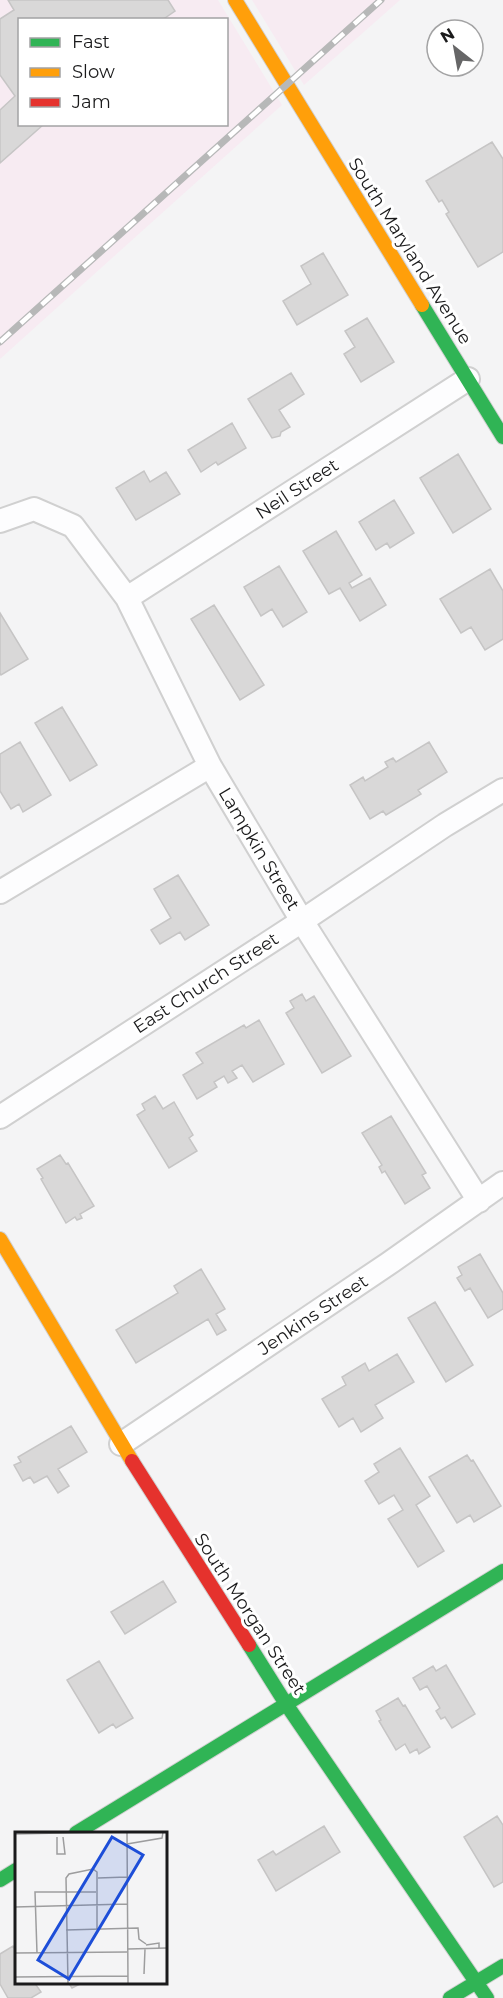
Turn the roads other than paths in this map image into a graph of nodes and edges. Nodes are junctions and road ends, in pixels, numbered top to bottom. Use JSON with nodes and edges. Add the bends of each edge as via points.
{"nodes":[{"id":1,"x":235,"y":0,"type":"edge"},
{"id":2,"x":468,"y":379,"type":"junction"},
{"id":3,"x":503,"y":437,"type":"edge"},
{"id":4,"x":0,"y":521,"type":"edge"},
{"id":5,"x":127,"y":598,"type":"junction"},
{"id":6,"x":210,"y":766,"type":"junction"},
{"id":7,"x":503,"y":790,"type":"edge"},
{"id":8,"x":0,"y":892,"type":"edge"},
{"id":9,"x":302,"y":921,"type":"junction"},
{"id":10,"x":0,"y":1117,"type":"edge"},
{"id":11,"x":503,"y":1183,"type":"edge"},
{"id":12,"x":479,"y":1202,"type":"junction"},
{"id":13,"x":0,"y":1239,"type":"edge"},
{"id":14,"x":121,"y":1444,"type":"junction"},
{"id":15,"x":503,"y":1571,"type":"edge"},
{"id":16,"x":286,"y":1704,"type":"junction"},
{"id":17,"x":78,"y":1832,"type":"edge"},
{"id":18,"x":15,"y":1871,"type":"edge"},
{"id":19,"x":0,"y":1880,"type":"edge"},
{"id":20,"x":503,"y":1966,"type":"edge"},
{"id":21,"x":476,"y":1982,"type":"junction"},
{"id":22,"x":450,"y":1998,"type":"edge"},
{"id":23,"x":487,"y":1998,"type":"edge"}],
"edges":[{"from":1,"to":2,"type":"street","name":"South Maryland Avenue"},
{"from":2,"to":3,"type":"street","name":"South Maryland Avenue"},
{"from":2,"to":5,"type":"street","name":"Neil Street"},
{"from":4,"to":5,"type":"street","name":"Lampkin Street","via":[[34,509],[73,526]]},
{"from":5,"to":6,"type":"street","name":"Lampkin Street"},
{"from":6,"to":8,"type":"street"},
{"from":6,"to":9,"type":"street","name":"Lampkin Street"},
{"from":7,"to":9,"type":"street","name":"East Church Street"},
{"from":9,"to":10,"type":"street","name":"East Church Street"},
{"from":9,"to":12,"type":"street","name":"Lampkin Street"},
{"from":11,"to":12,"type":"street","name":"Jenkins Street"},
{"from":12,"to":14,"type":"street","name":"Jenkins Street"},
{"from":13,"to":14,"type":"street","name":"South Morgan Street"},
{"from":14,"to":16,"type":"street","name":"South Morgan Street"},
{"from":15,"to":16,"type":"street"},
{"from":16,"to":17,"type":"street"},
{"from":16,"to":21,"type":"street","name":"South Morgan Street"},
{"from":18,"to":19,"type":"street"},
{"from":20,"to":21,"type":"street"},
{"from":21,"to":22,"type":"street"},
{"from":21,"to":23,"type":"street","name":"South Morgan Street"}]}
